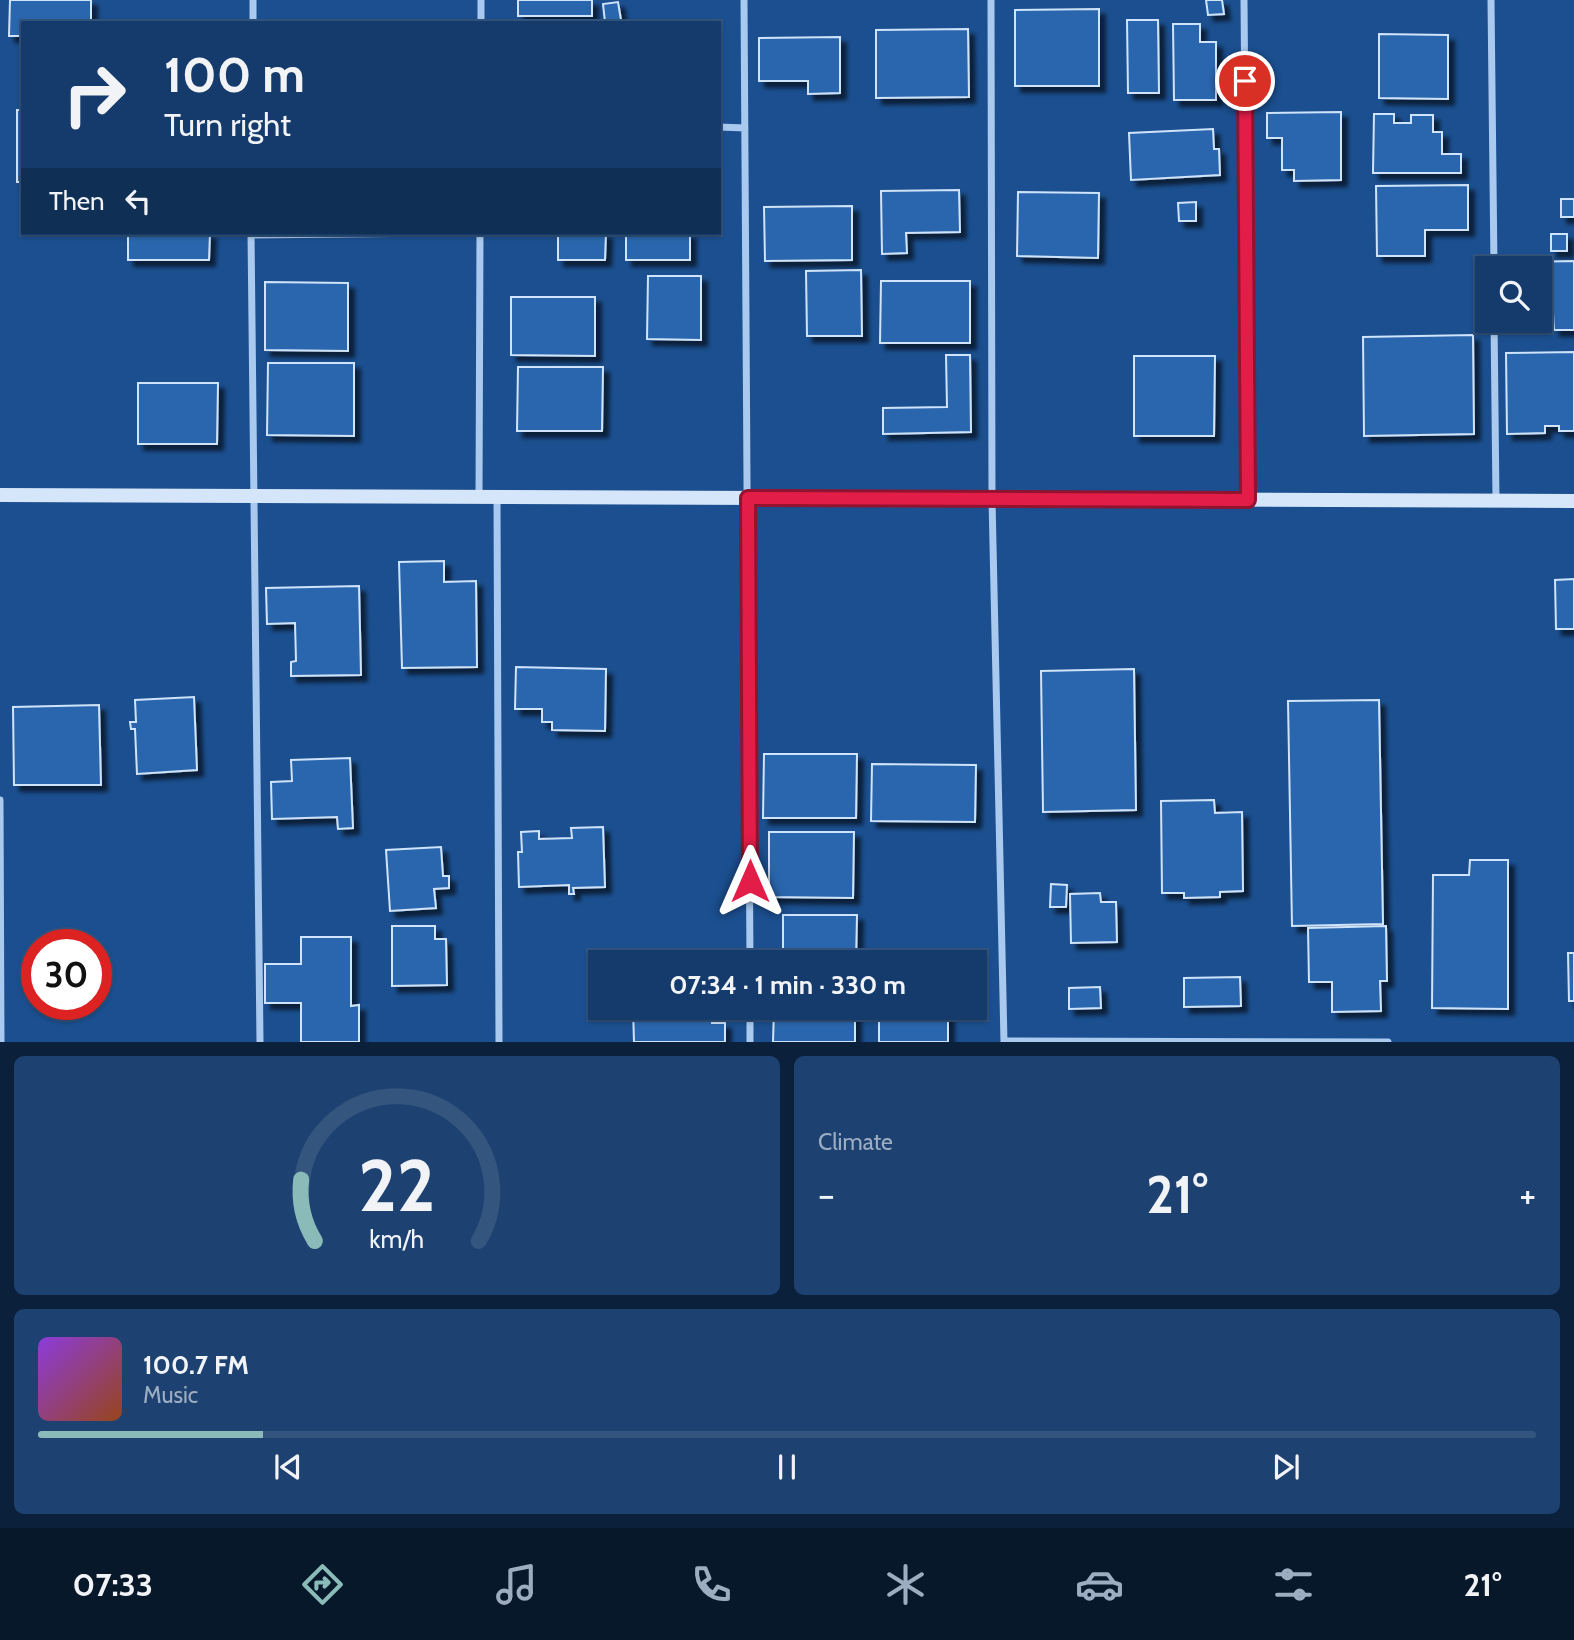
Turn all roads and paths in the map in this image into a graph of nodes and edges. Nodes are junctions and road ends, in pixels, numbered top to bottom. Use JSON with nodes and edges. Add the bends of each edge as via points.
{"nodes":[{"id":1,"x":253,"y":0,"type":"edge"},
{"id":2,"x":481,"y":0,"type":"edge"},
{"id":3,"x":744,"y":0,"type":"edge"},
{"id":4,"x":991,"y":0,"type":"edge"},
{"id":5,"x":1244,"y":0,"type":"edge"},
{"id":6,"x":1490,"y":0,"type":"edge"},
{"id":7,"x":253,"y":21,"type":"edge"},
{"id":8,"x":481,"y":21,"type":"edge"},
{"id":9,"x":721,"y":127,"type":"edge"},
{"id":10,"x":744,"y":128,"type":"junction"},
{"id":11,"x":251,"y":235,"type":"edge"},
{"id":12,"x":480,"y":235,"type":"edge"},
{"id":13,"x":1494,"y":256,"type":"edge"},
{"id":14,"x":1494,"y":333,"type":"edge"},
{"id":15,"x":0,"y":495,"type":"edge"},
{"id":16,"x":255,"y":496,"type":"junction"},
{"id":17,"x":479,"y":497,"type":"junction"},
{"id":18,"x":497,"y":497,"type":"junction"},
{"id":19,"x":748,"y":498,"type":"junction"},
{"id":20,"x":992,"y":499,"type":"junction"},
{"id":21,"x":1248,"y":500,"type":"junction"},
{"id":22,"x":1496,"y":501,"type":"junction"},
{"id":23,"x":1574,"y":502,"type":"edge"},
{"id":24,"x":0,"y":800,"type":"edge"},
{"id":25,"x":750,"y":950,"type":"edge"},
{"id":26,"x":750,"y":1020,"type":"edge"},
{"id":27,"x":1,"y":1041,"type":"edge"},
{"id":28,"x":260,"y":1041,"type":"edge"},
{"id":29,"x":499,"y":1041,"type":"edge"},
{"id":30,"x":750,"y":1041,"type":"edge"},
{"id":31,"x":1004,"y":1041,"type":"edge"},
{"id":32,"x":1388,"y":1041,"type":"edge"}],
"edges":[{"from":1,"to":7,"type":"street"},
{"from":2,"to":8,"type":"street"},
{"from":3,"to":10,"type":"street"},
{"from":4,"to":20,"type":"street"},
{"from":5,"to":21,"type":"street"},
{"from":6,"to":13,"type":"street"},
{"from":9,"to":10,"type":"street"},
{"from":10,"to":19,"type":"street"},
{"from":11,"to":16,"type":"street"},
{"from":12,"to":17,"type":"street"},
{"from":14,"to":22,"type":"street"},
{"from":15,"to":16,"type":"street"},
{"from":16,"to":17,"type":"street"},
{"from":16,"to":28,"type":"street"},
{"from":17,"to":18,"type":"street"},
{"from":18,"to":19,"type":"street"},
{"from":18,"to":29,"type":"street"},
{"from":19,"to":20,"type":"street"},
{"from":19,"to":25,"type":"street"},
{"from":20,"to":21,"type":"street"},
{"from":20,"to":31,"type":"street"},
{"from":21,"to":22,"type":"street"},
{"from":22,"to":23,"type":"street"},
{"from":24,"to":27,"type":"street"},
{"from":26,"to":30,"type":"street"},
{"from":31,"to":32,"type":"street"}]}
